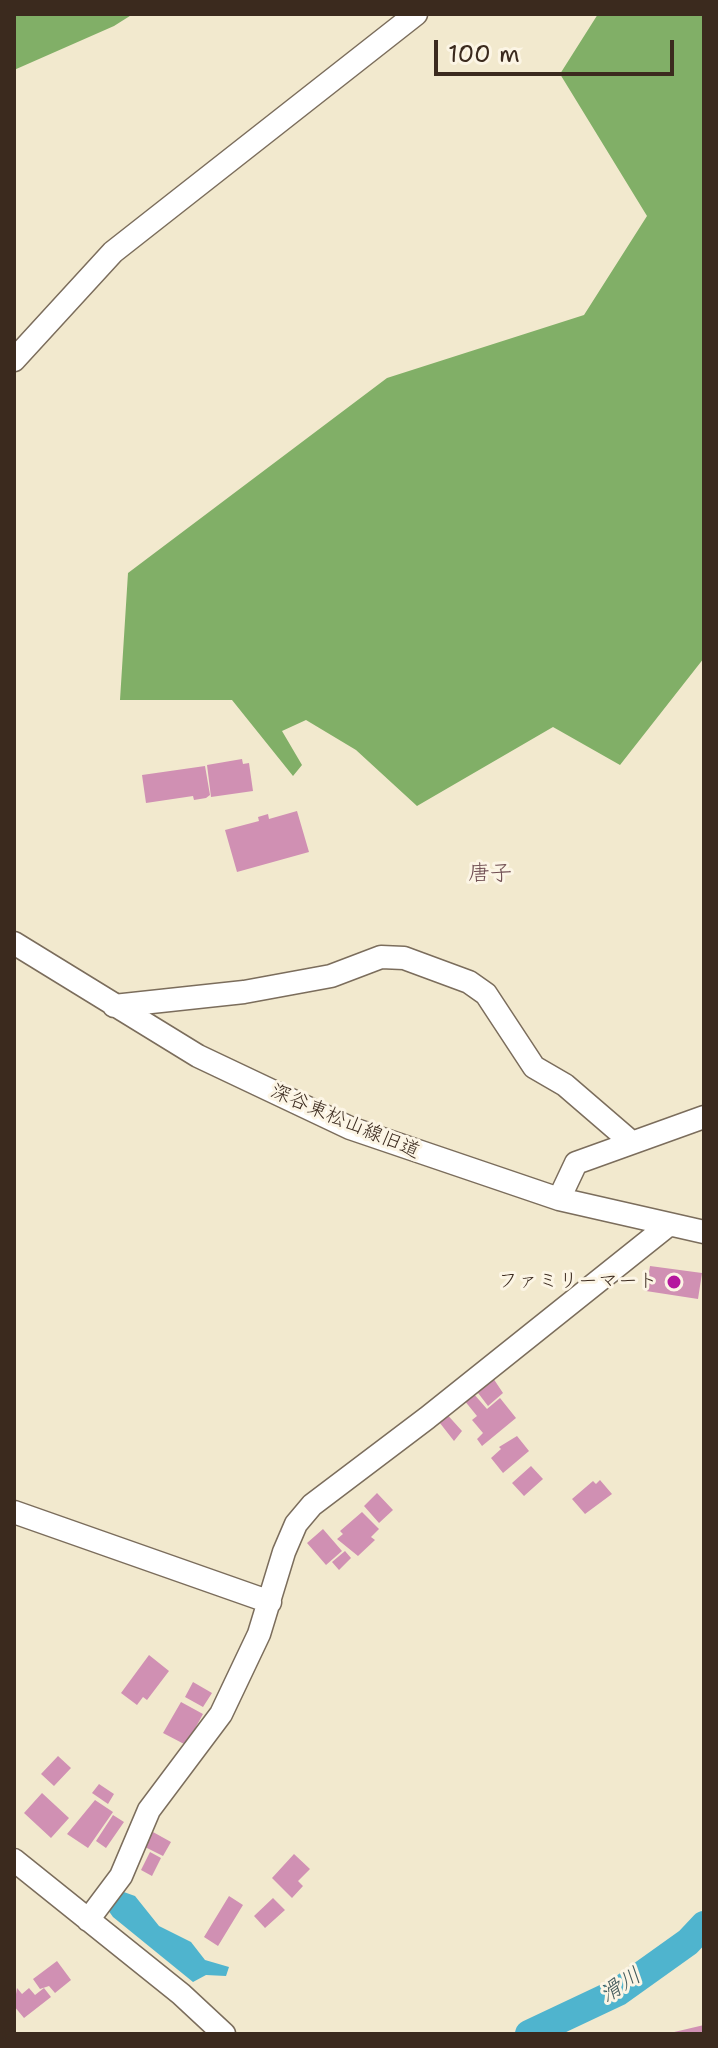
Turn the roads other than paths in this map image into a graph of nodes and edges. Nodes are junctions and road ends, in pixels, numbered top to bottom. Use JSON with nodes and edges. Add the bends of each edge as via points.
{"nodes":[{"id":1,"x":416,"y":14,"type":"edge"},
{"id":2,"x":14,"y":360,"type":"edge"},
{"id":3,"x":14,"y":943,"type":"edge"},
{"id":4,"x":114,"y":1006,"type":"junction"},
{"id":5,"x":704,"y":1117,"type":"edge"},
{"id":6,"x":630,"y":1141,"type":"junction"},
{"id":7,"x":559,"y":1199,"type":"junction"},
{"id":8,"x":666,"y":1227,"type":"junction"},
{"id":9,"x":704,"y":1232,"type":"edge"},
{"id":10,"x":14,"y":1512,"type":"edge"},
{"id":11,"x":270,"y":1602,"type":"junction"},
{"id":12,"x":14,"y":1860,"type":"edge"},
{"id":13,"x":88,"y":1920,"type":"junction"},
{"id":14,"x":224,"y":2034,"type":"edge"}],
"edges":[{"from":1,"to":2,"type":"street","via":[[113,252]]},
{"from":3,"to":4,"type":"street","name":"深谷東松山線旧道"},
{"from":4,"to":6,"type":"street","via":[[244,992],[331,976],[381,957],[404,958],[469,982],[486,994],[534,1067],[565,1085]]},
{"from":4,"to":7,"type":"street","name":"深谷東松山線旧道","via":[[198,1056],[350,1128]]},
{"from":5,"to":6,"type":"street"},
{"from":6,"to":7,"type":"street","via":[[576,1163]]},
{"from":7,"to":8,"type":"street","name":"深谷東松山線旧道"},
{"from":8,"to":9,"type":"street","name":"深谷東松山線旧道"},
{"from":8,"to":11,"type":"street","via":[[312,1505],[296,1524]]},
{"from":10,"to":11,"type":"street"},
{"from":11,"to":13,"type":"street","via":[[221,1714],[149,1810],[121,1876]]},
{"from":12,"to":13,"type":"street"},
{"from":13,"to":14,"type":"street"}]}
